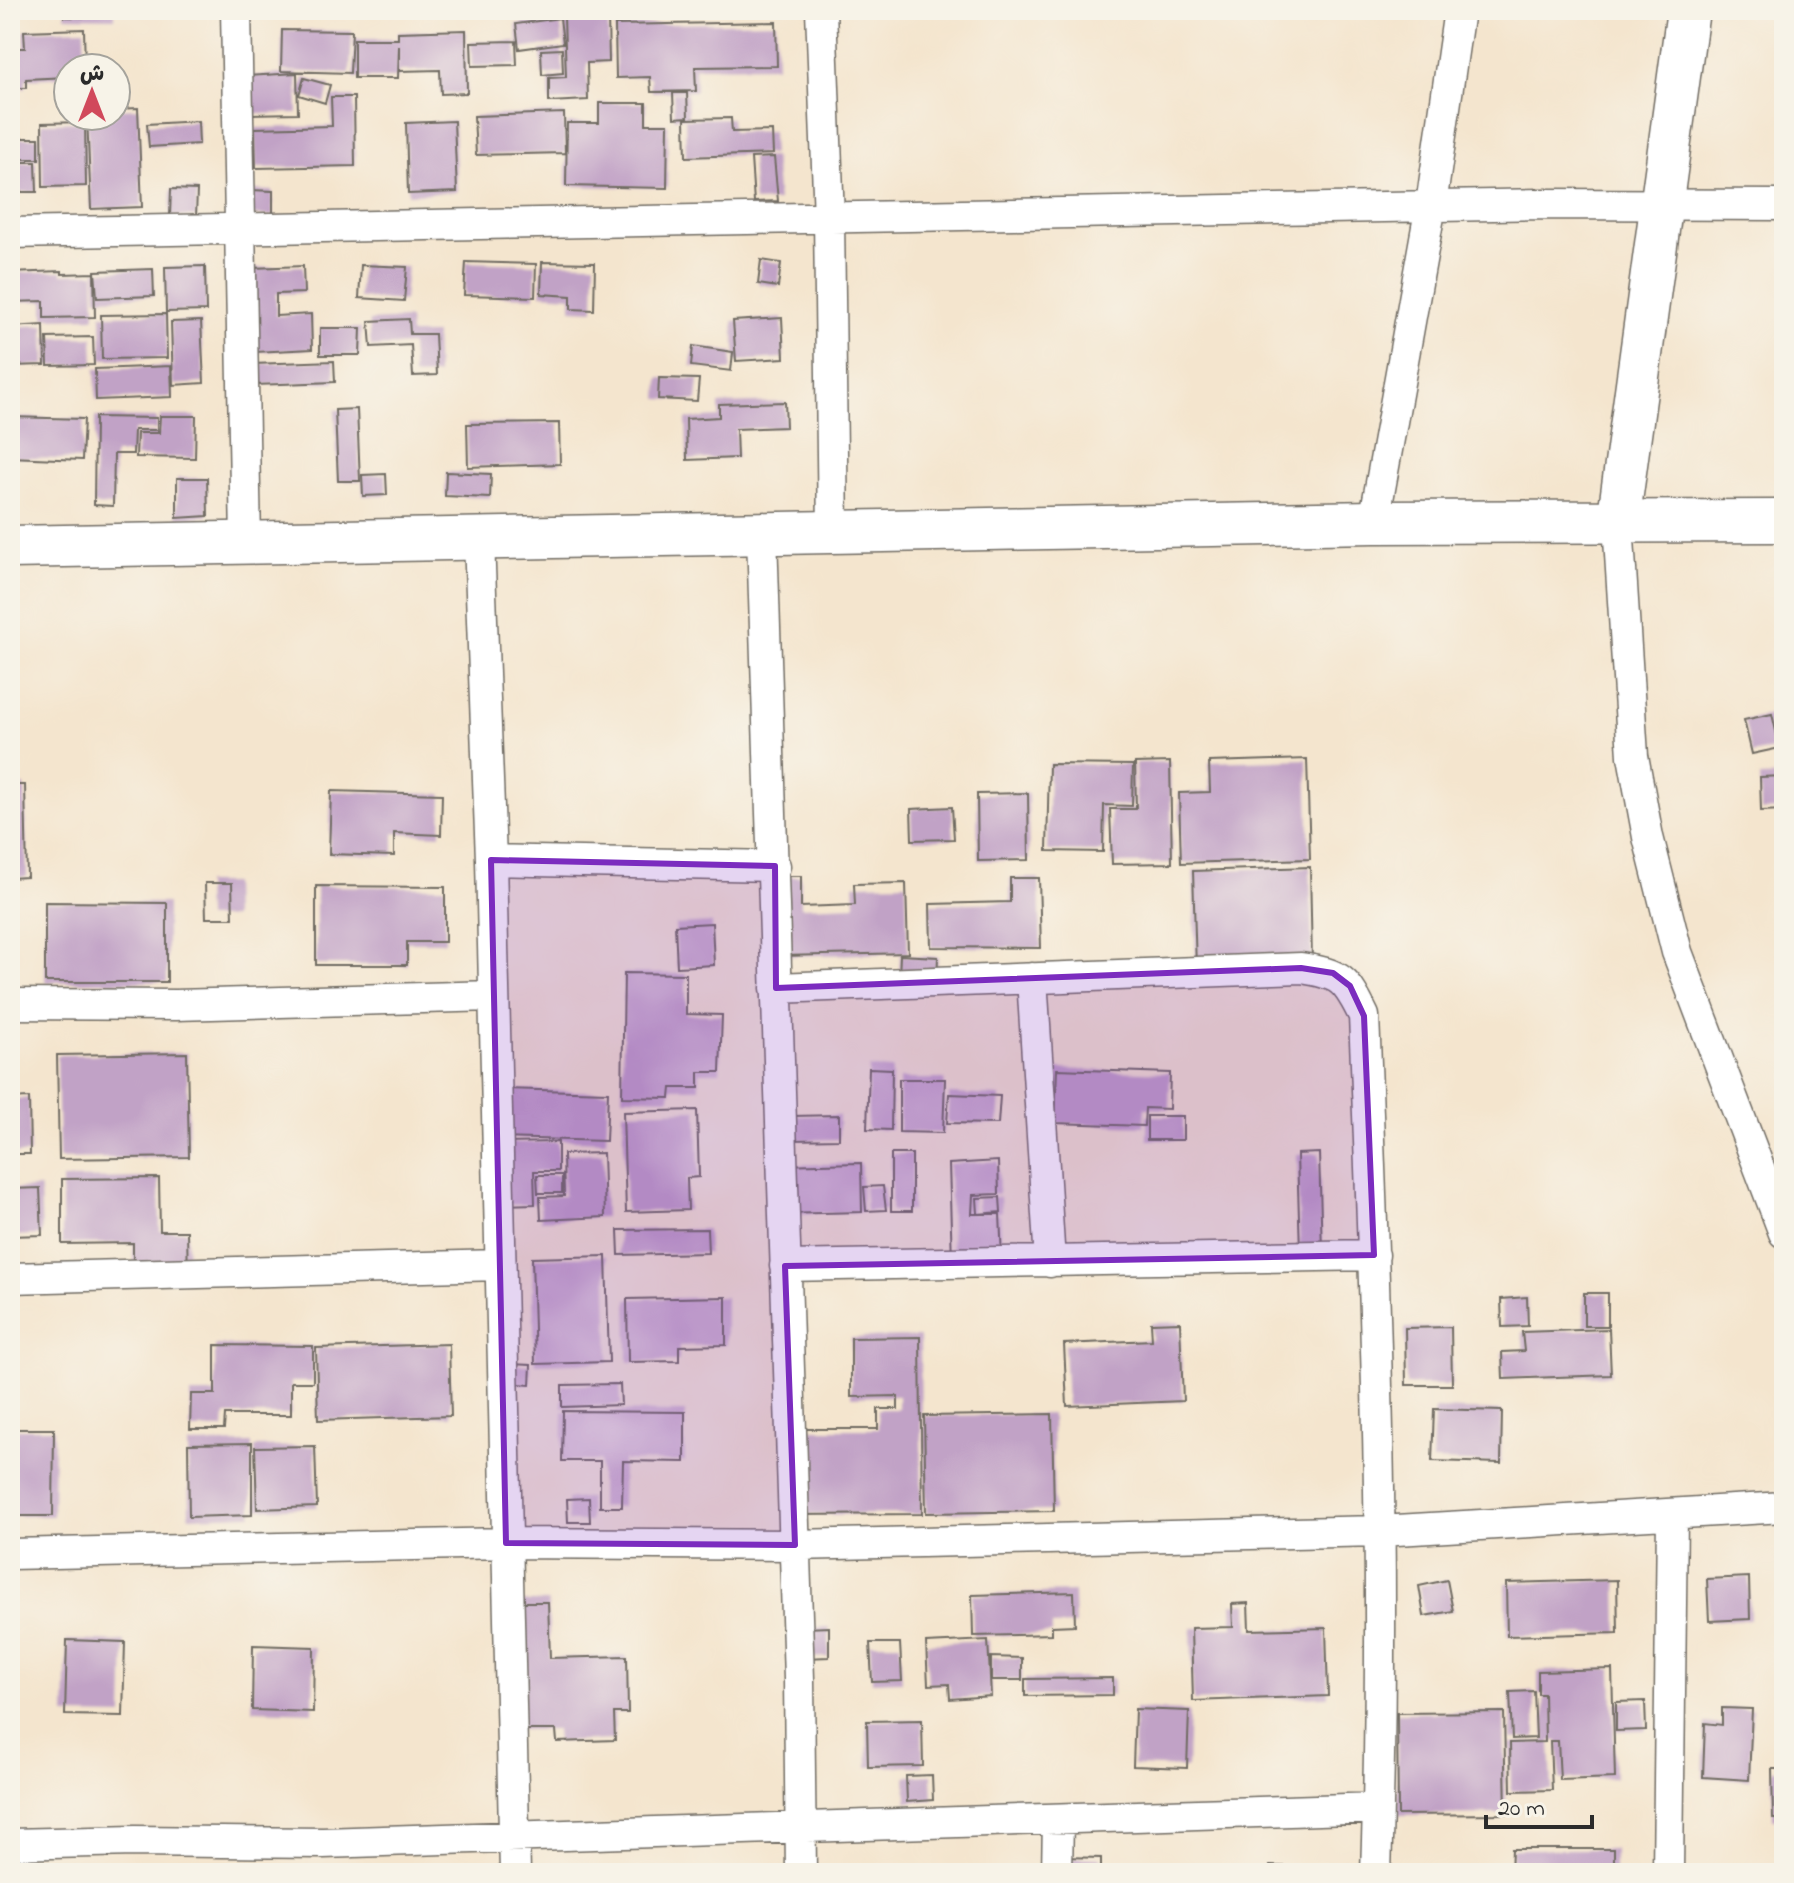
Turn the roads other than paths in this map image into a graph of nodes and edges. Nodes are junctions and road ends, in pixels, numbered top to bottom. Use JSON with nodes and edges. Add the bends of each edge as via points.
{"nodes":[{"id":1,"x":236,"y":10,"type":"edge"},
{"id":2,"x":821,"y":10,"type":"edge"},
{"id":3,"x":1459,"y":10,"type":"edge"},
{"id":4,"x":1688,"y":10,"type":"edge"},
{"id":5,"x":1660,"y":204,"type":"junction"},
{"id":6,"x":1431,"y":205,"type":"junction"},
{"id":7,"x":1784,"y":205,"type":"edge"},
{"id":8,"x":829,"y":218,"type":"junction"},
{"id":9,"x":239,"y":229,"type":"junction"},
{"id":10,"x":10,"y":233,"type":"edge"},
{"id":11,"x":1784,"y":521,"type":"edge"},
{"id":12,"x":1374,"y":522,"type":"junction"},
{"id":13,"x":1618,"y":523,"type":"junction"},
{"id":14,"x":833,"y":533,"type":"junction"},
{"id":15,"x":762,"y":535,"type":"junction"},
{"id":16,"x":479,"y":540,"type":"junction"},
{"id":17,"x":246,"y":542,"type":"junction"},
{"id":18,"x":10,"y":547,"type":"edge"},
{"id":19,"x":491,"y":860,"type":"junction"},
{"id":20,"x":775,"y":866,"type":"junction"},
{"id":21,"x":1032,"y":978,"type":"junction"},
{"id":22,"x":776,"y":988,"type":"junction"},
{"id":23,"x":494,"y":996,"type":"junction"},
{"id":24,"x":10,"y":1004,"type":"edge"},
{"id":25,"x":1784,"y":1233,"type":"edge"},
{"id":26,"x":1374,"y":1255,"type":"junction"},
{"id":27,"x":1050,"y":1262,"type":"junction"},
{"id":28,"x":500,"y":1265,"type":"junction"},
{"id":29,"x":785,"y":1266,"type":"junction"},
{"id":30,"x":10,"y":1278,"type":"edge"},
{"id":31,"x":1784,"y":1507,"type":"edge"},
{"id":32,"x":1672,"y":1514,"type":"junction"},
{"id":33,"x":1380,"y":1531,"type":"junction"},
{"id":34,"x":506,"y":1543,"type":"junction"},
{"id":35,"x":795,"y":1545,"type":"junction"},
{"id":36,"x":10,"y":1554,"type":"edge"},
{"id":37,"x":1378,"y":1808,"type":"junction"},
{"id":38,"x":1058,"y":1819,"type":"junction"},
{"id":39,"x":800,"y":1828,"type":"junction"},
{"id":40,"x":514,"y":1837,"type":"junction"},
{"id":41,"x":10,"y":1844,"type":"edge"},
{"id":42,"x":515,"y":1873,"type":"edge"},
{"id":43,"x":801,"y":1873,"type":"edge"},
{"id":44,"x":1057,"y":1873,"type":"edge"},
{"id":45,"x":1376,"y":1873,"type":"edge"},
{"id":46,"x":1668,"y":1873,"type":"edge"}],
"edges":[{"from":1,"to":9,"type":"street"},
{"from":2,"to":8,"type":"street"},
{"from":3,"to":6,"type":"street"},
{"from":4,"to":5,"type":"street"},
{"from":5,"to":6,"type":"street"},
{"from":5,"to":7,"type":"street"},
{"from":5,"to":13,"type":"street"},
{"from":6,"to":8,"type":"street"},
{"from":6,"to":12,"type":"street"},
{"from":8,"to":9,"type":"street"},
{"from":8,"to":14,"type":"street"},
{"from":9,"to":10,"type":"street"},
{"from":9,"to":17,"type":"street"},
{"from":11,"to":13,"type":"street"},
{"from":12,"to":13,"type":"street"},
{"from":12,"to":14,"type":"street"},
{"from":13,"to":25,"type":"street","via":[[1633,756],[1648,837],[1677,952]]},
{"from":14,"to":15,"type":"street"},
{"from":15,"to":16,"type":"street"},
{"from":15,"to":20,"type":"street"},
{"from":16,"to":17,"type":"street"},
{"from":16,"to":19,"type":"street"},
{"from":17,"to":18,"type":"street"},
{"from":19,"to":20,"type":"street"},
{"from":19,"to":23,"type":"street"},
{"from":20,"to":22,"type":"street"},
{"from":21,"to":22,"type":"street"},
{"from":21,"to":26,"type":"street","via":[[1301,968],[1333,973],[1350,986],[1364,1016]]},
{"from":21,"to":27,"type":"street"},
{"from":22,"to":29,"type":"street"},
{"from":23,"to":24,"type":"street"},
{"from":23,"to":28,"type":"street"},
{"from":26,"to":27,"type":"street"},
{"from":26,"to":33,"type":"street"},
{"from":27,"to":29,"type":"street"},
{"from":28,"to":30,"type":"street"},
{"from":28,"to":34,"type":"street"},
{"from":29,"to":35,"type":"street"},
{"from":31,"to":32,"type":"street"},
{"from":32,"to":33,"type":"street"},
{"from":32,"to":46,"type":"street"},
{"from":33,"to":35,"type":"street"},
{"from":33,"to":37,"type":"street"},
{"from":34,"to":35,"type":"street"},
{"from":34,"to":36,"type":"street"},
{"from":34,"to":40,"type":"street"},
{"from":35,"to":39,"type":"street"},
{"from":37,"to":38,"type":"street"},
{"from":37,"to":45,"type":"street"},
{"from":38,"to":39,"type":"street"},
{"from":38,"to":44,"type":"street"},
{"from":39,"to":40,"type":"street"},
{"from":39,"to":43,"type":"street"},
{"from":40,"to":41,"type":"street"},
{"from":40,"to":42,"type":"street"}]}
